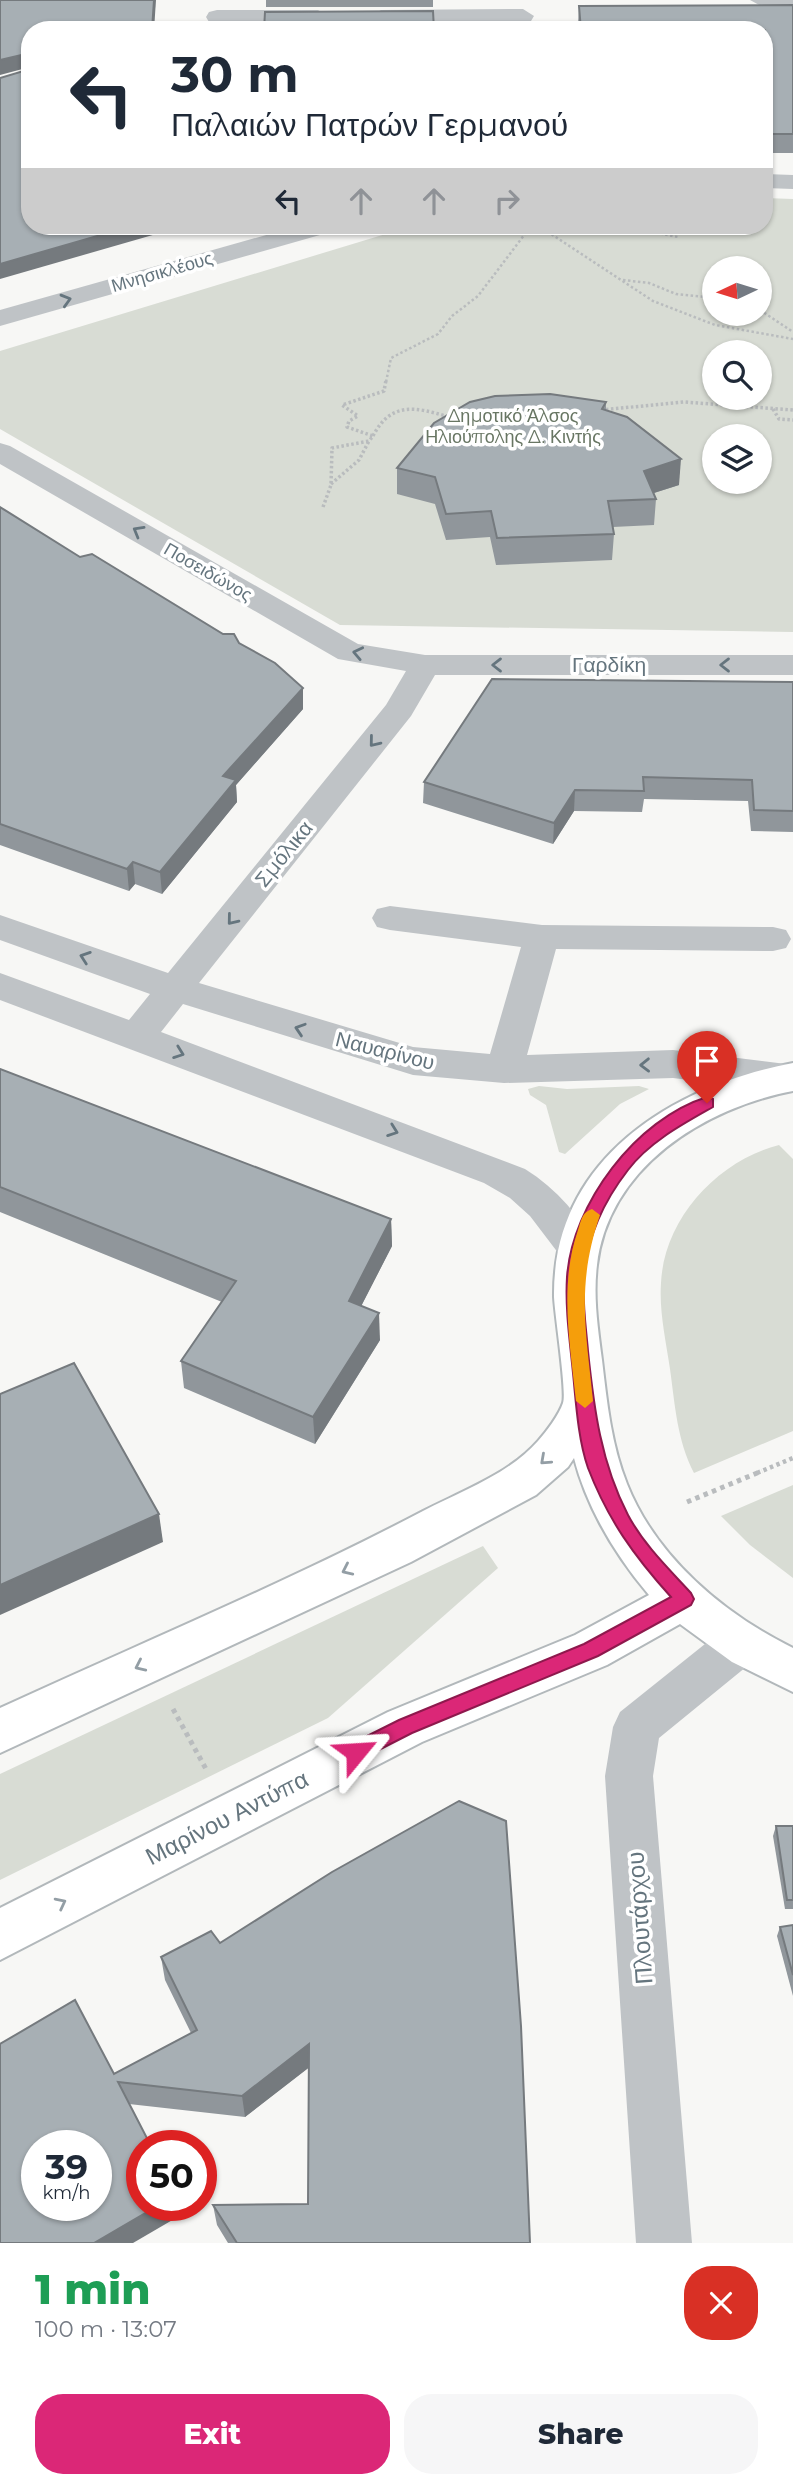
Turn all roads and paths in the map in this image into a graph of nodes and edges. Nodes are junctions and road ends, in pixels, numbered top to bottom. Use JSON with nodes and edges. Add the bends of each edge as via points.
{"nodes":[{"id":1,"x":541,"y":0,"type":"edge"},
{"id":2,"x":761,"y":0,"type":"edge"},
{"id":3,"x":793,"y":0,"type":"edge"},
{"id":4,"x":215,"y":16,"type":"edge"},
{"id":5,"x":465,"y":21,"type":"edge"},
{"id":6,"x":525,"y":21,"type":"edge"},
{"id":7,"x":773,"y":181,"type":"edge"},
{"id":8,"x":793,"y":182,"type":"edge"},
{"id":9,"x":293,"y":235,"type":"edge"},
{"id":10,"x":524,"y":235,"type":"edge"},
{"id":11,"x":552,"y":235,"type":"edge"},
{"id":12,"x":668,"y":235,"type":"edge"},
{"id":13,"x":678,"y":237,"type":"dead end"},
{"id":14,"x":620,"y":280,"type":"junction"},
{"id":15,"x":702,"y":297,"type":"edge"},
{"id":16,"x":0,"y":318,"type":"edge"},
{"id":17,"x":772,"y":318,"type":"edge"},
{"id":18,"x":793,"y":332,"type":"edge"},
{"id":19,"x":793,"y":339,"type":"edge"},
{"id":20,"x":773,"y":408,"type":"junction"},
{"id":21,"x":793,"y":410,"type":"edge"},
{"id":22,"x":589,"y":411,"type":"edge"},
{"id":23,"x":451,"y":418,"type":"edge"},
{"id":24,"x":793,"y":420,"type":"edge"},
{"id":25,"x":373,"y":436,"type":"junction"},
{"id":26,"x":369,"y":441,"type":"junction"},
{"id":27,"x":0,"y":452,"type":"edge"},
{"id":28,"x":331,"y":485,"type":"junction"},
{"id":29,"x":323,"y":507,"type":"dead end"},
{"id":30,"x":425,"y":665,"type":"junction"},
{"id":31,"x":793,"y":665,"type":"edge"},
{"id":32,"x":390,"y":918,"type":"dead end"},
{"id":33,"x":0,"y":927,"type":"edge"},
{"id":34,"x":542,"y":937,"type":"junction"},
{"id":35,"x":773,"y":939,"type":"dead end"},
{"id":36,"x":0,"y":986,"type":"edge"},
{"id":37,"x":175,"y":989,"type":"junction"},
{"id":38,"x":136,"y":1037,"type":"junction"},
{"id":39,"x":504,"y":1069,"type":"junction"},
{"id":40,"x":790,"y":1077,"type":"edge"},
{"id":41,"x":579,"y":1251,"type":"junction"},
{"id":42,"x":585,"y":1406,"type":"junction"},
{"id":43,"x":793,"y":1458,"type":"edge"},
{"id":44,"x":687,"y":1502,"type":"dead end"},
{"id":45,"x":684,"y":1599,"type":"junction"},
{"id":46,"x":741,"y":1643,"type":"junction"},
{"id":47,"x":147,"y":1663,"type":"junction"},
{"id":48,"x":793,"y":1671,"type":"edge"},
{"id":49,"x":0,"y":1731,"type":"edge"},
{"id":50,"x":232,"y":1815,"type":"junction"},
{"id":51,"x":0,"y":1935,"type":"edge"},
{"id":52,"x":664,"y":2243,"type":"edge"}],
"edges":[{"from":1,"to":6,"type":"street"},
{"from":2,"to":3,"type":"street"},
{"from":4,"to":5,"type":"street"},
{"from":7,"to":8,"type":"street"},
{"from":16,"to":9,"type":"street","name":"Μνησικλέους","one_way":true},
{"from":10,"to":25,"type":"path","via":[[478,296],[438,334],[391,358],[384,391],[342,405],[358,416],[347,427]]},
{"from":11,"to":14,"type":"path"},
{"from":12,"to":13,"type":"path"},
{"from":14,"to":15,"type":"path"},
{"from":14,"to":19,"type":"path","via":[[653,301],[715,325]]},
{"from":17,"to":18,"type":"path"},
{"from":20,"to":21,"type":"path"},
{"from":20,"to":22,"type":"path","via":[[684,402]]},
{"from":20,"to":24,"type":"path","via":[[779,419]]},
{"from":23,"to":25,"type":"path","via":[[419,407],[400,410],[379,422]]},
{"from":25,"to":26,"type":"path"},
{"from":26,"to":28,"type":"path","via":[[361,460]]},
{"from":26,"to":28,"type":"path","via":[[332,448]]},
{"from":30,"to":27,"type":"street","name":"Ποσειδώνος","one_way":true,"via":[[349,652]]},
{"from":28,"to":29,"type":"path"},
{"from":31,"to":30,"type":"street","name":"Γαρδίκη","one_way":true},
{"from":30,"to":37,"type":"street","name":"Σμόλικα","one_way":true,"via":[[400,709]]},
{"from":32,"to":34,"type":"street"},
{"from":37,"to":33,"type":"street","name":"Ναυαρίνου","one_way":true},
{"from":34,"to":35,"type":"street"},
{"from":34,"to":39,"type":"street"},
{"from":36,"to":38,"type":"street"},
{"from":37,"to":38,"type":"street","name":"Σμόλικα"},
{"from":39,"to":37,"type":"street","name":"Ναυαρίνου","one_way":true,"via":[[443,1066],[384,1054]]},
{"from":38,"to":41,"type":"street","one_way":true,"via":[[448,1151],[522,1183],[555,1212]]},
{"from":40,"to":39,"type":"street","name":"Ναυαρίνου","one_way":true,"via":[[673,1064]]},
{"from":40,"to":41,"type":"main road","via":[[707,1103],[641,1146],[596,1204]]},
{"from":41,"to":42,"type":"main road","via":[[575,1301]]},
{"from":42,"to":45,"type":"main road","via":[[596,1465],[622,1521],[639,1549]]},
{"from":42,"to":47,"type":"main road","one_way":true,"via":[[552,1454],[520,1482],[395,1548]]},
{"from":43,"to":44,"type":"path"},
{"from":45,"to":46,"type":"main road"},
{"from":45,"to":50,"type":"main road","name":"Μαρίνου Αντύπα","via":[[591,1650],[405,1727]]},
{"from":46,"to":48,"type":"main road"},
{"from":46,"to":52,"type":"street","name":"Πλουτάρχου","via":[[637,1727],[629,1776]]},
{"from":47,"to":49,"type":"main road","one_way":true},
{"from":47,"to":50,"type":"path"},
{"from":51,"to":50,"type":"main road","name":"Μαρίνου Αντύπα","one_way":true}]}
